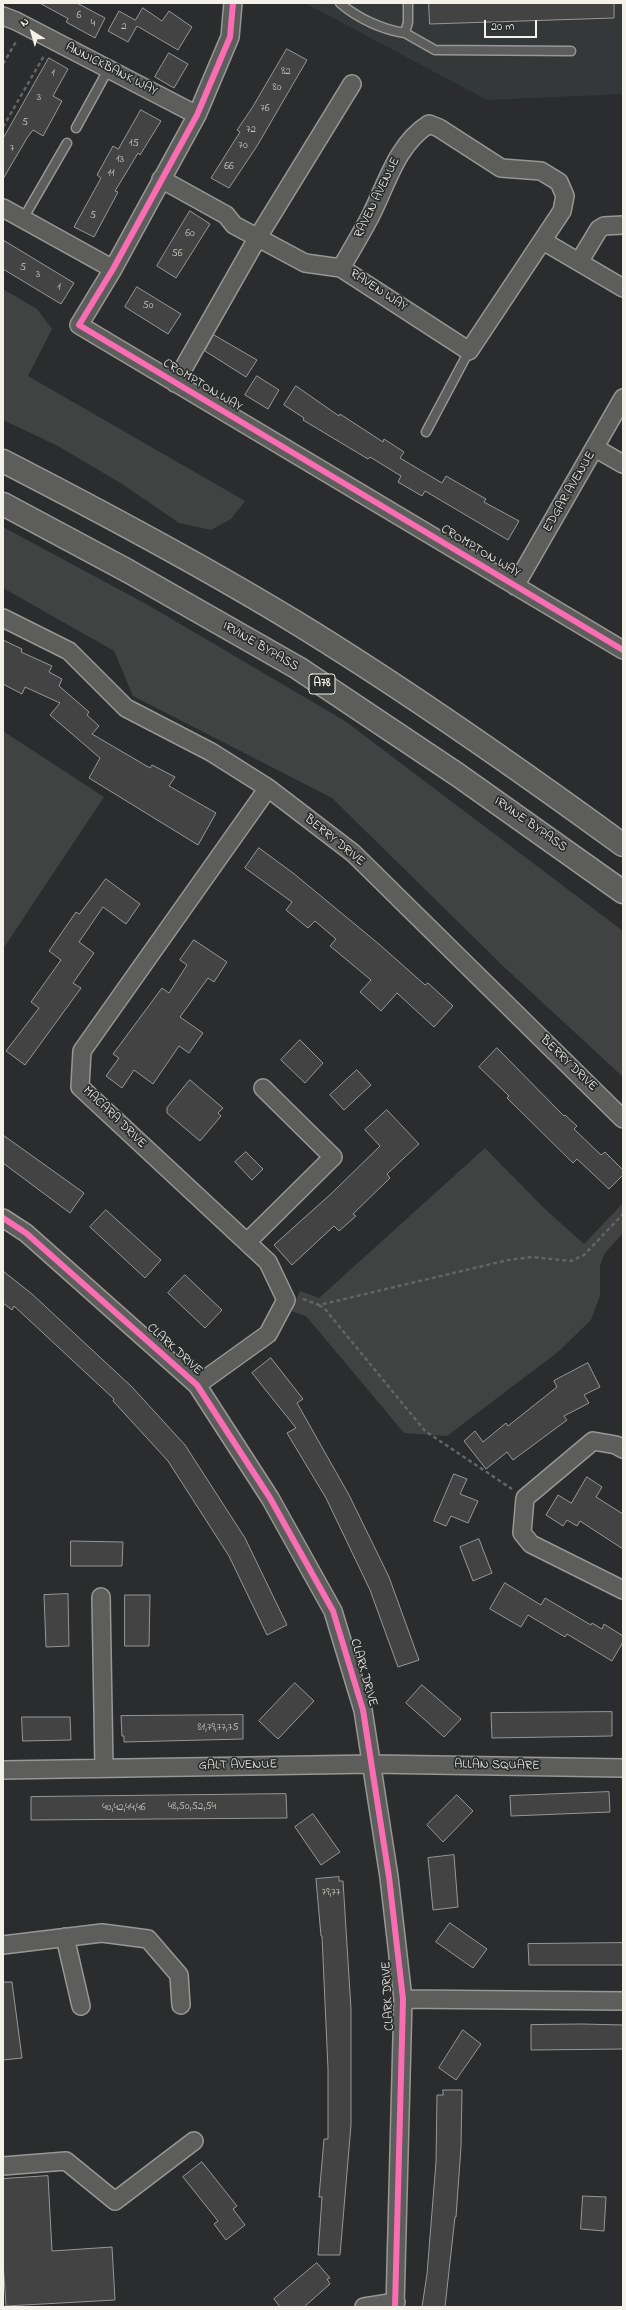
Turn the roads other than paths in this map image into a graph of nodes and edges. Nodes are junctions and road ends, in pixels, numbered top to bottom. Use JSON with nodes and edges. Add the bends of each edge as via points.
{"nodes":[{"id":1,"x":233,"y":3,"type":"edge"},
{"id":2,"x":340,"y":3,"type":"edge"},
{"id":3,"x":408,"y":3,"type":"edge"},
{"id":4,"x":3,"y":16,"type":"edge"},
{"id":5,"x":405,"y":33,"type":"junction"},
{"id":6,"x":571,"y":51,"type":"dead end"},
{"id":7,"x":109,"y":68,"type":"junction"},
{"id":8,"x":352,"y":84,"type":"dead end"},
{"id":9,"x":197,"y":114,"type":"junction"},
{"id":10,"x":76,"y":128,"type":"dead end"},
{"id":11,"x":67,"y":143,"type":"dead end"},
{"id":12,"x":161,"y":179,"type":"junction"},
{"id":13,"x":3,"y":208,"type":"edge"},
{"id":14,"x":22,"y":219,"type":"junction"},
{"id":15,"x":616,"y":225,"type":"edge"},
{"id":16,"x":258,"y":237,"type":"junction"},
{"id":17,"x":543,"y":241,"type":"junction"},
{"id":18,"x":579,"y":262,"type":"junction"},
{"id":19,"x":341,"y":268,"type":"junction"},
{"id":20,"x":113,"y":269,"type":"junction"},
{"id":21,"x":623,"y":288,"type":"edge"},
{"id":22,"x":469,"y":350,"type":"junction"},
{"id":23,"x":175,"y":383,"type":"junction"},
{"id":24,"x":623,"y":398,"type":"edge"},
{"id":25,"x":426,"y":432,"type":"dead end"},
{"id":26,"x":595,"y":448,"type":"junction"},
{"id":27,"x":3,"y":461,"type":"edge"},
{"id":28,"x":623,"y":464,"type":"edge"},
{"id":29,"x":3,"y":504,"type":"edge"},
{"id":30,"x":515,"y":586,"type":"junction"},
{"id":31,"x":3,"y":618,"type":"edge"},
{"id":32,"x":623,"y":650,"type":"edge"},
{"id":33,"x":268,"y":788,"type":"junction"},
{"id":34,"x":623,"y":845,"type":"edge"},
{"id":35,"x":623,"y":892,"type":"edge"},
{"id":36,"x":263,"y":1088,"type":"dead end"},
{"id":37,"x":623,"y":1119,"type":"edge"},
{"id":38,"x":3,"y":1218,"type":"edge"},
{"id":39,"x":247,"y":1242,"type":"junction"},
{"id":40,"x":197,"y":1385,"type":"junction"},
{"id":41,"x":623,"y":1449,"type":"edge"},
{"id":42,"x":623,"y":1590,"type":"edge"},
{"id":43,"x":101,"y":1596,"type":"dead end"},
{"id":44,"x":372,"y":1764,"type":"junction"},
{"id":45,"x":104,"y":1768,"type":"junction"},
{"id":46,"x":623,"y":1768,"type":"edge"},
{"id":47,"x":3,"y":1770,"type":"edge"},
{"id":48,"x":65,"y":1937,"type":"junction"},
{"id":49,"x":3,"y":1945,"type":"edge"},
{"id":50,"x":402,"y":2000,"type":"junction"},
{"id":51,"x":623,"y":2001,"type":"edge"},
{"id":52,"x":181,"y":2004,"type":"dead end"},
{"id":53,"x":81,"y":2006,"type":"dead end"},
{"id":54,"x":194,"y":2141,"type":"dead end"},
{"id":55,"x":3,"y":2166,"type":"edge"},
{"id":56,"x":395,"y":2304,"type":"edge"},
{"id":57,"x":364,"y":2307,"type":"edge"}],
"edges":[{"from":1,"to":9,"type":"street","name":"CROMPTON WAY","via":[[230,37]]},
{"from":2,"to":5,"type":"lane","via":[[391,31]]},
{"from":3,"to":5,"type":"lane"},
{"from":4,"to":7,"type":"street","name":"ANNICKBANK WAY"},
{"from":5,"to":6,"type":"lane","via":[[435,50]]},
{"from":7,"to":9,"type":"street","name":"ANNICKBANK WAY"},
{"from":7,"to":10,"type":"lane"},
{"from":8,"to":16,"type":"street"},
{"from":9,"to":12,"type":"street","name":"CROMPTON WAY"},
{"from":11,"to":14,"type":"lane"},
{"from":12,"to":16,"type":"street","name":"RAVEN WAY","via":[[226,215],[234,225]]},
{"from":12,"to":20,"type":"street","name":"CROMPTON WAY"},
{"from":13,"to":14,"type":"street"},
{"from":14,"to":20,"type":"street"},
{"from":15,"to":18,"type":"street","via":[[599,229]]},
{"from":16,"to":19,"type":"street","name":"RAVEN WAY","via":[[305,263]]},
{"from":16,"to":23,"type":"street"},
{"from":17,"to":18,"type":"street"},
{"from":17,"to":19,"type":"street","name":"RAVEN AVENUE","via":[[562,211],[565,196],[559,182],[541,171],[501,168],[440,128],[428,124],[418,131],[402,150]]},
{"from":17,"to":22,"type":"street"},
{"from":18,"to":21,"type":"street"},
{"from":19,"to":22,"type":"street","name":"RAVEN WAY"},
{"from":20,"to":23,"type":"street","name":"CROMPTON WAY","via":[[79,325]]},
{"from":22,"to":25,"type":"lane"},
{"from":23,"to":30,"type":"street","name":"CROMPTON WAY"},
{"from":24,"to":26,"type":"street","name":"EDGAR AVENUE"},
{"from":26,"to":28,"type":"street"},
{"from":26,"to":30,"type":"street","name":"EDGAR AVENUE"},
{"from":27,"to":34,"type":"highway","via":[[138,531],[296,622],[484,744]]},
{"from":29,"to":35,"type":"highway","name":"IRVINE BYPASS","number":"A78","via":[[128,571],[298,668],[458,775]]},
{"from":30,"to":32,"type":"street","name":"CROMPTON WAY"},
{"from":31,"to":33,"type":"street","name":"BERRY DRIVE","via":[[70,651],[126,708],[211,752]]},
{"from":33,"to":37,"type":"street","name":"BERRY DRIVE","via":[[353,854]]},
{"from":33,"to":39,"type":"street","name":"MACARA DRIVE","via":[[82,1051],[80,1087]]},
{"from":36,"to":39,"type":"street","via":[[333,1157]]},
{"from":38,"to":40,"type":"street","name":"CLARK DRIVE","via":[[44,1248]]},
{"from":39,"to":40,"type":"street","name":"MACARA DRIVE","via":[[268,1262],[286,1300],[268,1334]]},
{"from":40,"to":44,"type":"street","name":"CLARK DRIVE","via":[[270,1498],[333,1611],[362,1710]]},
{"from":41,"to":42,"type":"street","via":[[616,1445],[593,1441],[525,1498],[522,1533],[531,1544]]},
{"from":43,"to":45,"type":"street"},
{"from":44,"to":45,"type":"street","name":"GALT AVENUE"},
{"from":44,"to":46,"type":"street","name":"ALLAN SQUARE"},
{"from":44,"to":50,"type":"street","name":"CLARK DRIVE","via":[[389,1877]]},
{"from":45,"to":47,"type":"street","name":"GALT AVENUE"},
{"from":48,"to":49,"type":"street"},
{"from":48,"to":52,"type":"street","via":[[102,1933],[148,1939],[179,1975]]},
{"from":48,"to":53,"type":"street"},
{"from":50,"to":51,"type":"street"},
{"from":50,"to":56,"type":"street","name":"CLARK DRIVE"},
{"from":54,"to":55,"type":"street","via":[[115,2201],[66,2161]]},
{"from":56,"to":57,"type":"street","name":"CLARK DRIVE"}]}
